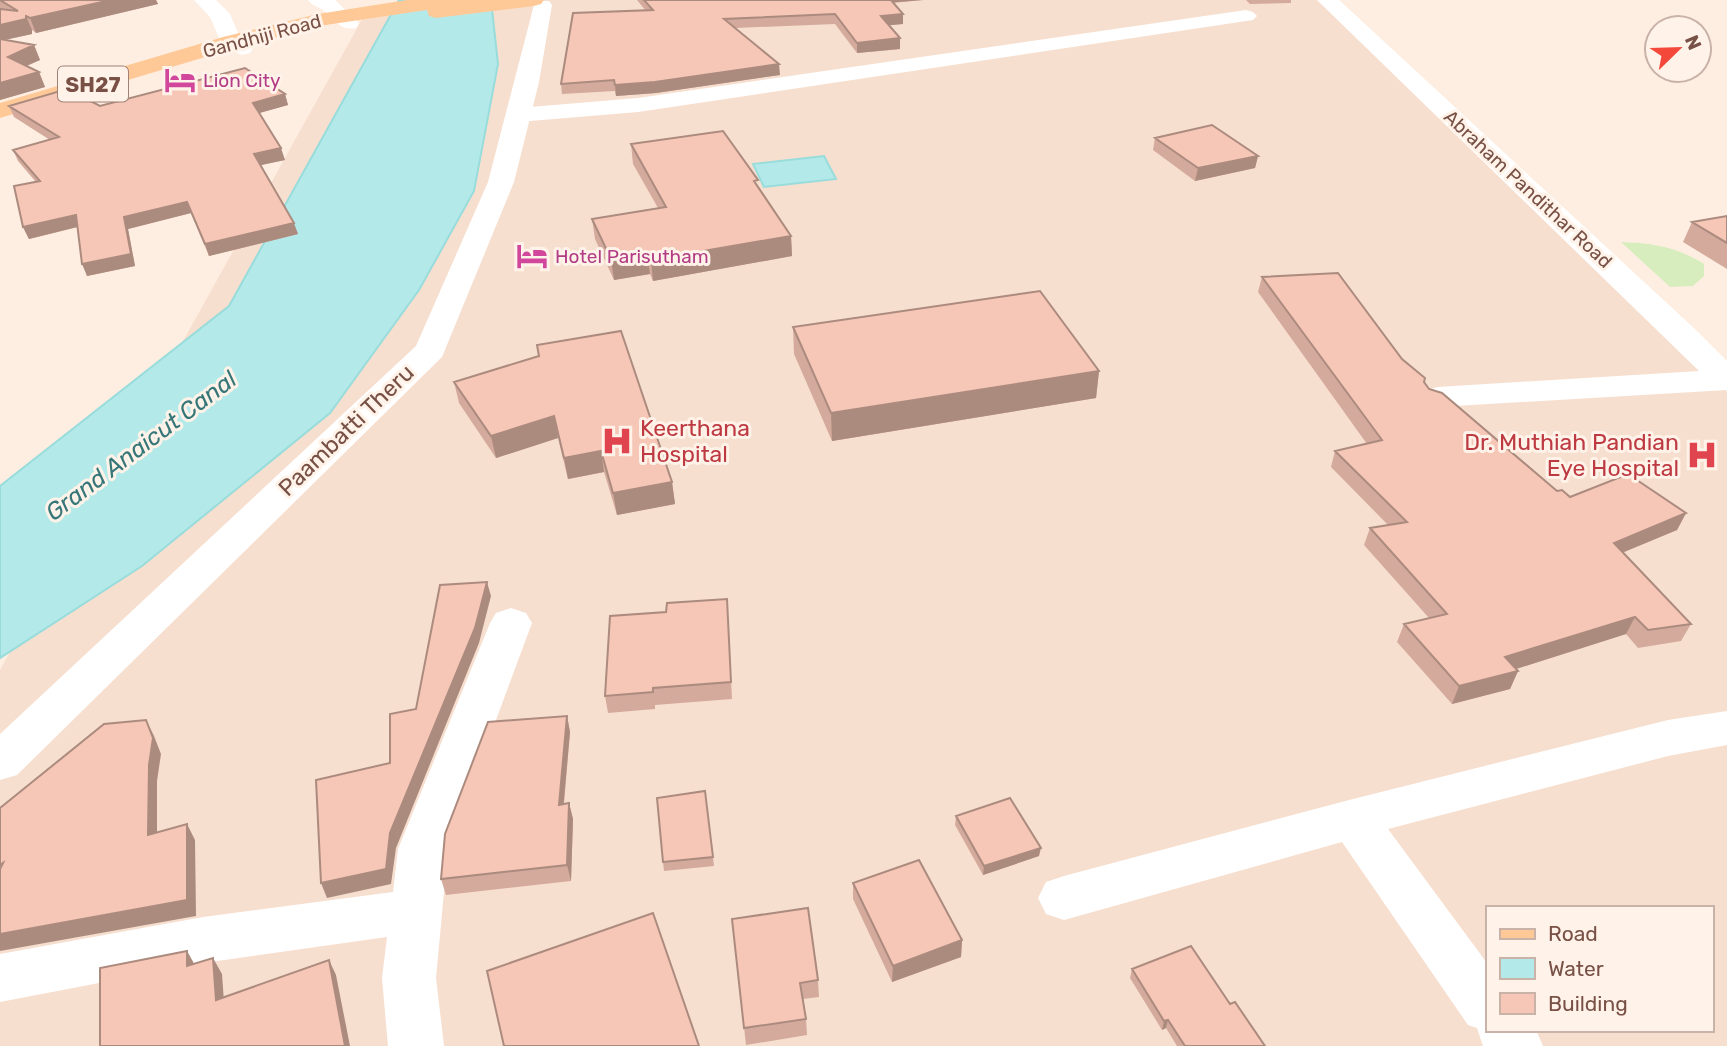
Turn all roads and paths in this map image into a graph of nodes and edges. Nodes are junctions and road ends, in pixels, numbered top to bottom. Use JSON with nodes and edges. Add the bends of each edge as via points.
{"nodes":[{"id":1,"x":204,"y":0,"type":"edge"},
{"id":2,"x":318,"y":0,"type":"edge"},
{"id":3,"x":463,"y":0,"type":"edge"},
{"id":4,"x":1328,"y":0,"type":"edge"},
{"id":5,"x":529,"y":3,"type":"edge"},
{"id":6,"x":1246,"y":16,"type":"dead end"},
{"id":7,"x":355,"y":17,"type":"junction"},
{"id":8,"x":236,"y":45,"type":"junction"},
{"id":9,"x":0,"y":111,"type":"edge"},
{"id":10,"x":519,"y":115,"type":"junction"},
{"id":11,"x":1727,"y":379,"type":"edge"},
{"id":12,"x":1438,"y":397,"type":"edge"},
{"id":13,"x":511,"y":623,"type":"dead end"},
{"id":14,"x":1727,"y":727,"type":"edge"},
{"id":15,"x":0,"y":762,"type":"edge"},
{"id":16,"x":1353,"y":819,"type":"junction"},
{"id":17,"x":1064,"y":898,"type":"dead end"},
{"id":18,"x":416,"y":911,"type":"junction"},
{"id":19,"x":0,"y":978,"type":"edge"},
{"id":20,"x":1486,"y":1006,"type":"edge"},
{"id":21,"x":415,"y":1046,"type":"edge"}],
"edges":[{"from":1,"to":8,"type":"street","via":[[219,13]]},
{"from":2,"to":7,"type":"street"},
{"from":3,"to":7,"type":"main road","name":"Gandhiji Road","number":"SH27"},
{"from":4,"to":11,"type":"street","name":"Abraham Pandithar Road"},
{"from":5,"to":7,"type":"main road","number":"SH27"},
{"from":5,"to":10,"type":"street","name":"Paambatti Theru"},
{"from":6,"to":10,"type":"street","via":[[638,105]]},
{"from":7,"to":8,"type":"main road","name":"Gandhiji Road","number":"SH27"},
{"from":8,"to":9,"type":"main road","name":"Gandhiji Road","number":"SH27"},
{"from":10,"to":15,"type":"street","name":"Paambatti Theru","via":[[502,182],[430,350]]},
{"from":11,"to":12,"type":"street"},
{"from":13,"to":18,"type":"street","via":[[424,849]]},
{"from":14,"to":16,"type":"street"},
{"from":16,"to":17,"type":"street"},
{"from":16,"to":20,"type":"street"},
{"from":18,"to":19,"type":"street","via":[[203,940]]},
{"from":18,"to":21,"type":"street","via":[[409,978]]}]}
